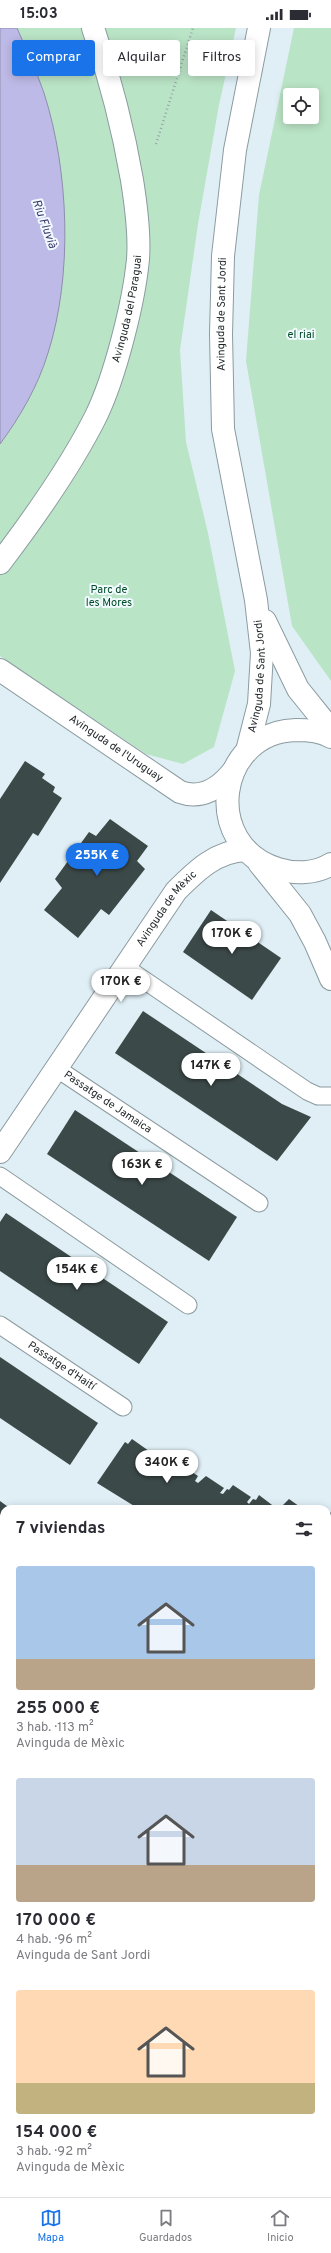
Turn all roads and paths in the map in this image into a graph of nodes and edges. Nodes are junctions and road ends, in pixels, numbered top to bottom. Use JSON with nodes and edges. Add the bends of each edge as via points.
{"nodes":[{"id":1,"x":93,"y":28,"type":"edge"},
{"id":2,"x":193,"y":28,"type":"edge"},
{"id":3,"x":259,"y":28,"type":"edge"},
{"id":4,"x":155,"y":148,"type":"dead end"},
{"id":5,"x":0,"y":563,"type":"edge"},
{"id":6,"x":256,"y":600,"type":"junction"},
{"id":7,"x":0,"y":670,"type":"edge"},
{"id":8,"x":331,"y":730,"type":"edge"},
{"id":9,"x":331,"y":737,"type":"edge"},
{"id":10,"x":246,"y":751,"type":"junction"},
{"id":11,"x":234,"y":770,"type":"junction"},
{"id":12,"x":250,"y":853,"type":"junction"},
{"id":13,"x":331,"y":864,"type":"edge"},
{"id":14,"x":125,"y":967,"type":"junction"},
{"id":15,"x":331,"y":979,"type":"edge"},
{"id":16,"x":56,"y":1068,"type":"junction"},
{"id":17,"x":331,"y":1096,"type":"edge"},
{"id":18,"x":0,"y":1152,"type":"edge"},
{"id":19,"x":0,"y":1176,"type":"edge"},
{"id":20,"x":259,"y":1204,"type":"dead end"},
{"id":21,"x":188,"y":1305,"type":"dead end"},
{"id":22,"x":0,"y":1325,"type":"edge"},
{"id":23,"x":123,"y":1407,"type":"dead end"}],
"edges":[{"from":1,"to":5,"type":"main road","name":"Avinguda del Paraguai","via":[[124,132],[136,208],[138,258],[127,318],[112,373],[96,415],[66,469]]},
{"from":2,"to":4,"type":"path"},
{"from":3,"to":6,"type":"main road","name":"Avinguda de Sant Jordi","via":[[235,150],[223,256],[221,334],[223,429]]},
{"from":6,"to":8,"type":"main road","name":"Avinguda de Sant Jordi","via":[[298,689]]},
{"from":6,"to":10,"type":"main road","name":"Avinguda de Sant Jordi","via":[[262,672],[259,704]]},
{"from":7,"to":11,"type":"main road","name":"Avinguda de l'Uruguay","via":[[180,792],[195,796],[202,794],[219,785]]},
{"from":9,"to":10,"type":"main road","via":[[317,732],[288,730],[274,734]]},
{"from":10,"to":11,"type":"main road"},
{"from":11,"to":12,"type":"main road","via":[[227,793],[228,817],[236,835]]},
{"from":12,"to":13,"type":"main road","via":[[269,866],[287,871],[314,870]]},
{"from":12,"to":14,"type":"main road","name":"Avinguda de Mèxic","via":[[229,851],[209,862],[188,880],[176,891]]},
{"from":12,"to":15,"type":"main road","via":[[300,914],[316,942]]},
{"from":14,"to":16,"type":"main road","name":"Avinguda de Mèxic"},
{"from":14,"to":17,"type":"lane","via":[[307,1091],[318,1096]]},
{"from":16,"to":18,"type":"main road","name":"Avinguda de Mèxic"},
{"from":16,"to":20,"type":"lane","name":"Passatge de Jamaica"},
{"from":19,"to":21,"type":"lane"},
{"from":22,"to":23,"type":"lane","name":"Passatge d'Haití"}]}
